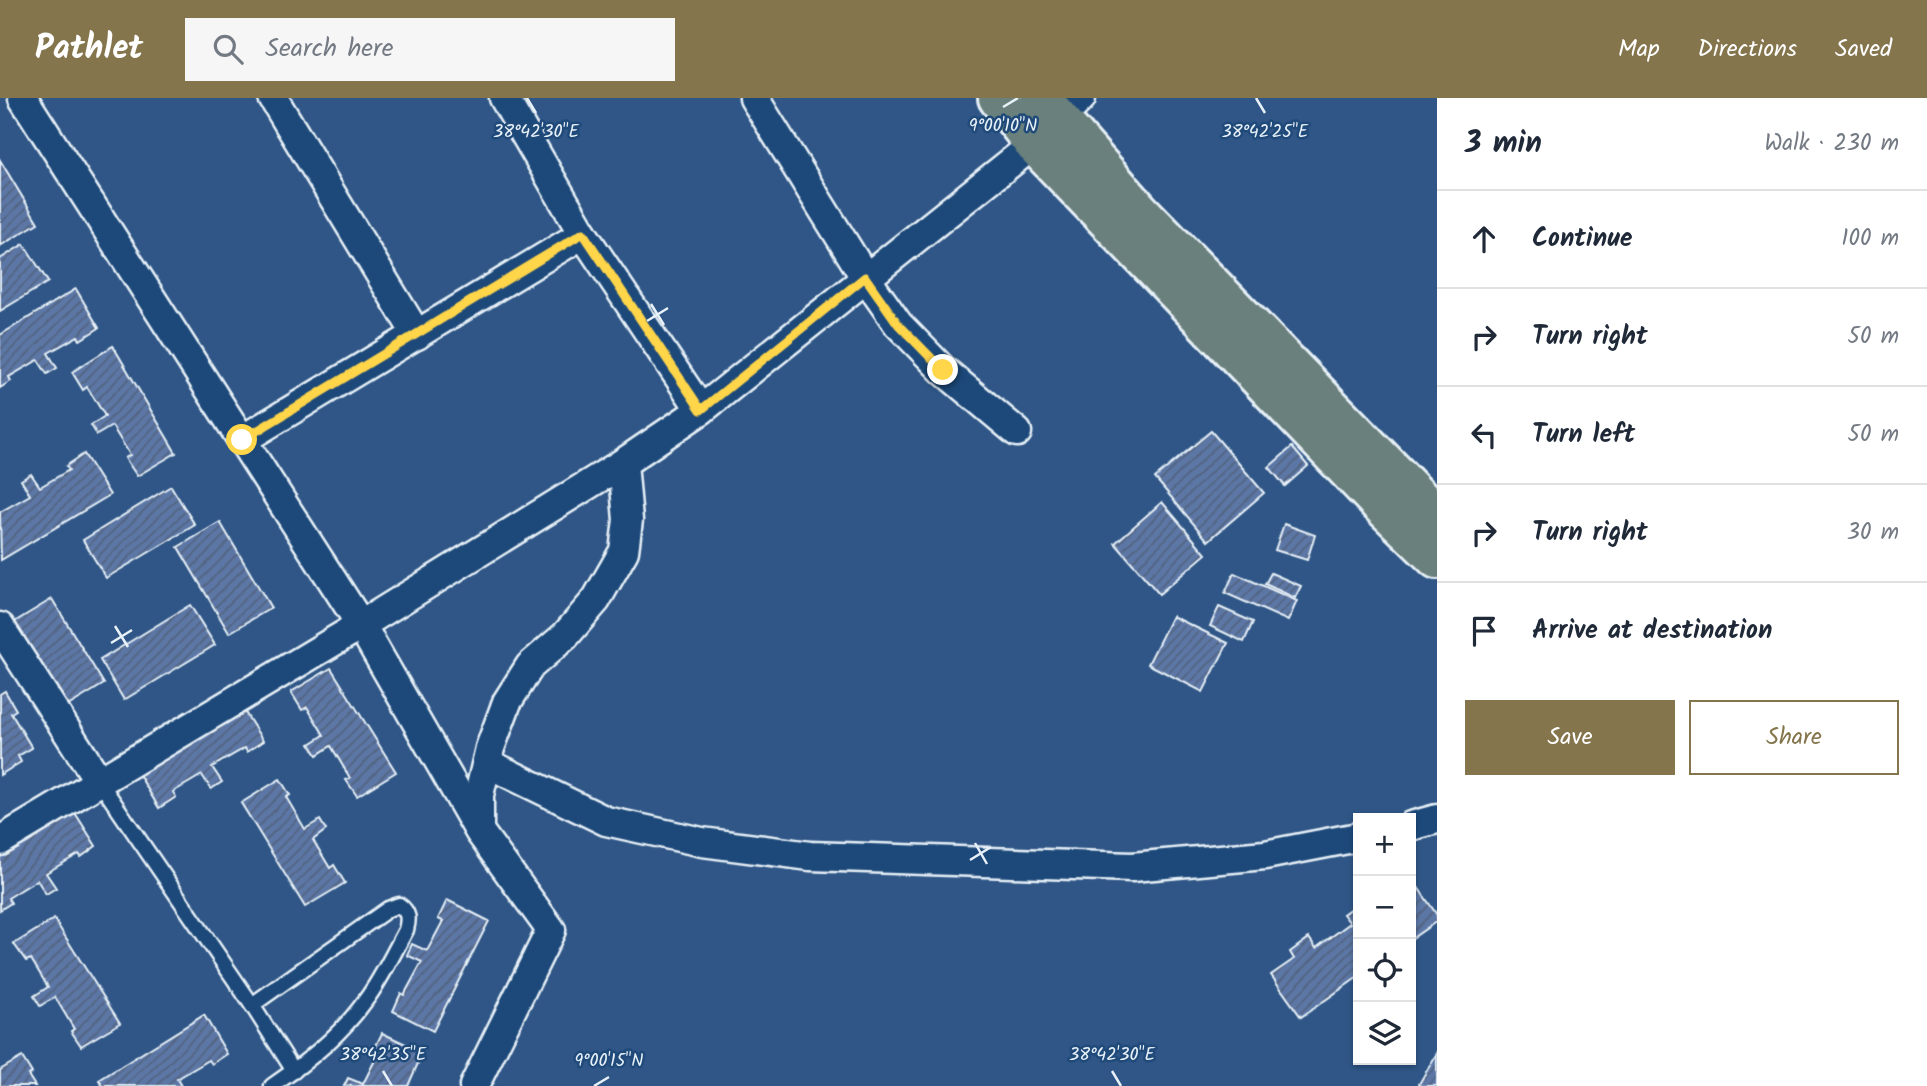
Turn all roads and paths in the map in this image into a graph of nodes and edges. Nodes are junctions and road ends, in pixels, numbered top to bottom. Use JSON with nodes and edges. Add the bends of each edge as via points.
{"nodes":[{"id":1,"x":23,"y":98,"type":"edge"},
{"id":2,"x":273,"y":98,"type":"edge"},
{"id":3,"x":504,"y":98,"type":"edge"},
{"id":4,"x":754,"y":98,"type":"edge"},
{"id":5,"x":998,"y":98,"type":"edge"},
{"id":6,"x":1054,"y":115,"type":"edge"},
{"id":7,"x":583,"y":233,"type":"junction"},
{"id":8,"x":865,"y":277,"type":"junction"},
{"id":9,"x":417,"y":335,"type":"junction"},
{"id":10,"x":701,"y":410,"type":"junction"},
{"id":11,"x":1017,"y":432,"type":"dead end"},
{"id":12,"x":242,"y":440,"type":"junction"},
{"id":13,"x":623,"y":463,"type":"junction"},
{"id":14,"x":1437,"y":516,"type":"edge"},
{"id":15,"x":1437,"y":559,"type":"edge"},
{"id":16,"x":361,"y":625,"type":"junction"},
{"id":17,"x":0,"y":627,"type":"edge"},
{"id":18,"x":487,"y":763,"type":"junction"},
{"id":19,"x":99,"y":781,"type":"junction"},
{"id":20,"x":1437,"y":819,"type":"edge"},
{"id":21,"x":1416,"y":825,"type":"edge"},
{"id":22,"x":479,"y":831,"type":"junction"},
{"id":23,"x":1353,"y":838,"type":"edge"},
{"id":24,"x":0,"y":841,"type":"edge"},
{"id":25,"x":251,"y":1005,"type":"junction"},
{"id":26,"x":294,"y":1071,"type":"junction"},
{"id":27,"x":272,"y":1086,"type":"edge"},
{"id":28,"x":474,"y":1086,"type":"edge"}],
"edges":[{"from":1,"to":12,"type":"street"},
{"from":2,"to":9,"type":"street"},
{"from":3,"to":7,"type":"street"},
{"from":4,"to":8,"type":"street"},
{"from":5,"to":6,"type":"main road"},
{"from":6,"to":8,"type":"street"},
{"from":6,"to":14,"type":"main road"},
{"from":6,"to":15,"type":"main road","via":[[1380,504]]},
{"from":7,"to":9,"type":"street"},
{"from":7,"to":10,"type":"street"},
{"from":8,"to":10,"type":"street"},
{"from":8,"to":11,"type":"street","via":[[898,324],[943,370]]},
{"from":9,"to":12,"type":"street"},
{"from":10,"to":13,"type":"street"},
{"from":12,"to":16,"type":"street"},
{"from":13,"to":16,"type":"street"},
{"from":13,"to":18,"type":"street","via":[[628,520],[624,551],[596,600],[524,675],[507,702]]},
{"from":16,"to":19,"type":"street"},
{"from":16,"to":22,"type":"street"},
{"from":17,"to":19,"type":"street"},
{"from":18,"to":22,"type":"street","via":[[479,795]]},
{"from":18,"to":23,"type":"street","via":[[606,821],[702,842],[810,856],[1132,867],[1265,855]]},
{"from":19,"to":24,"type":"street"},
{"from":19,"to":25,"type":"lane"},
{"from":20,"to":21,"type":"street"},
{"from":22,"to":28,"type":"street","via":[[551,930]]},
{"from":25,"to":26,"type":"lane"},
{"from":25,"to":26,"type":"lane","via":[[388,909],[399,905],[406,910],[406,930],[365,1002]]},
{"from":26,"to":27,"type":"lane"}]}
